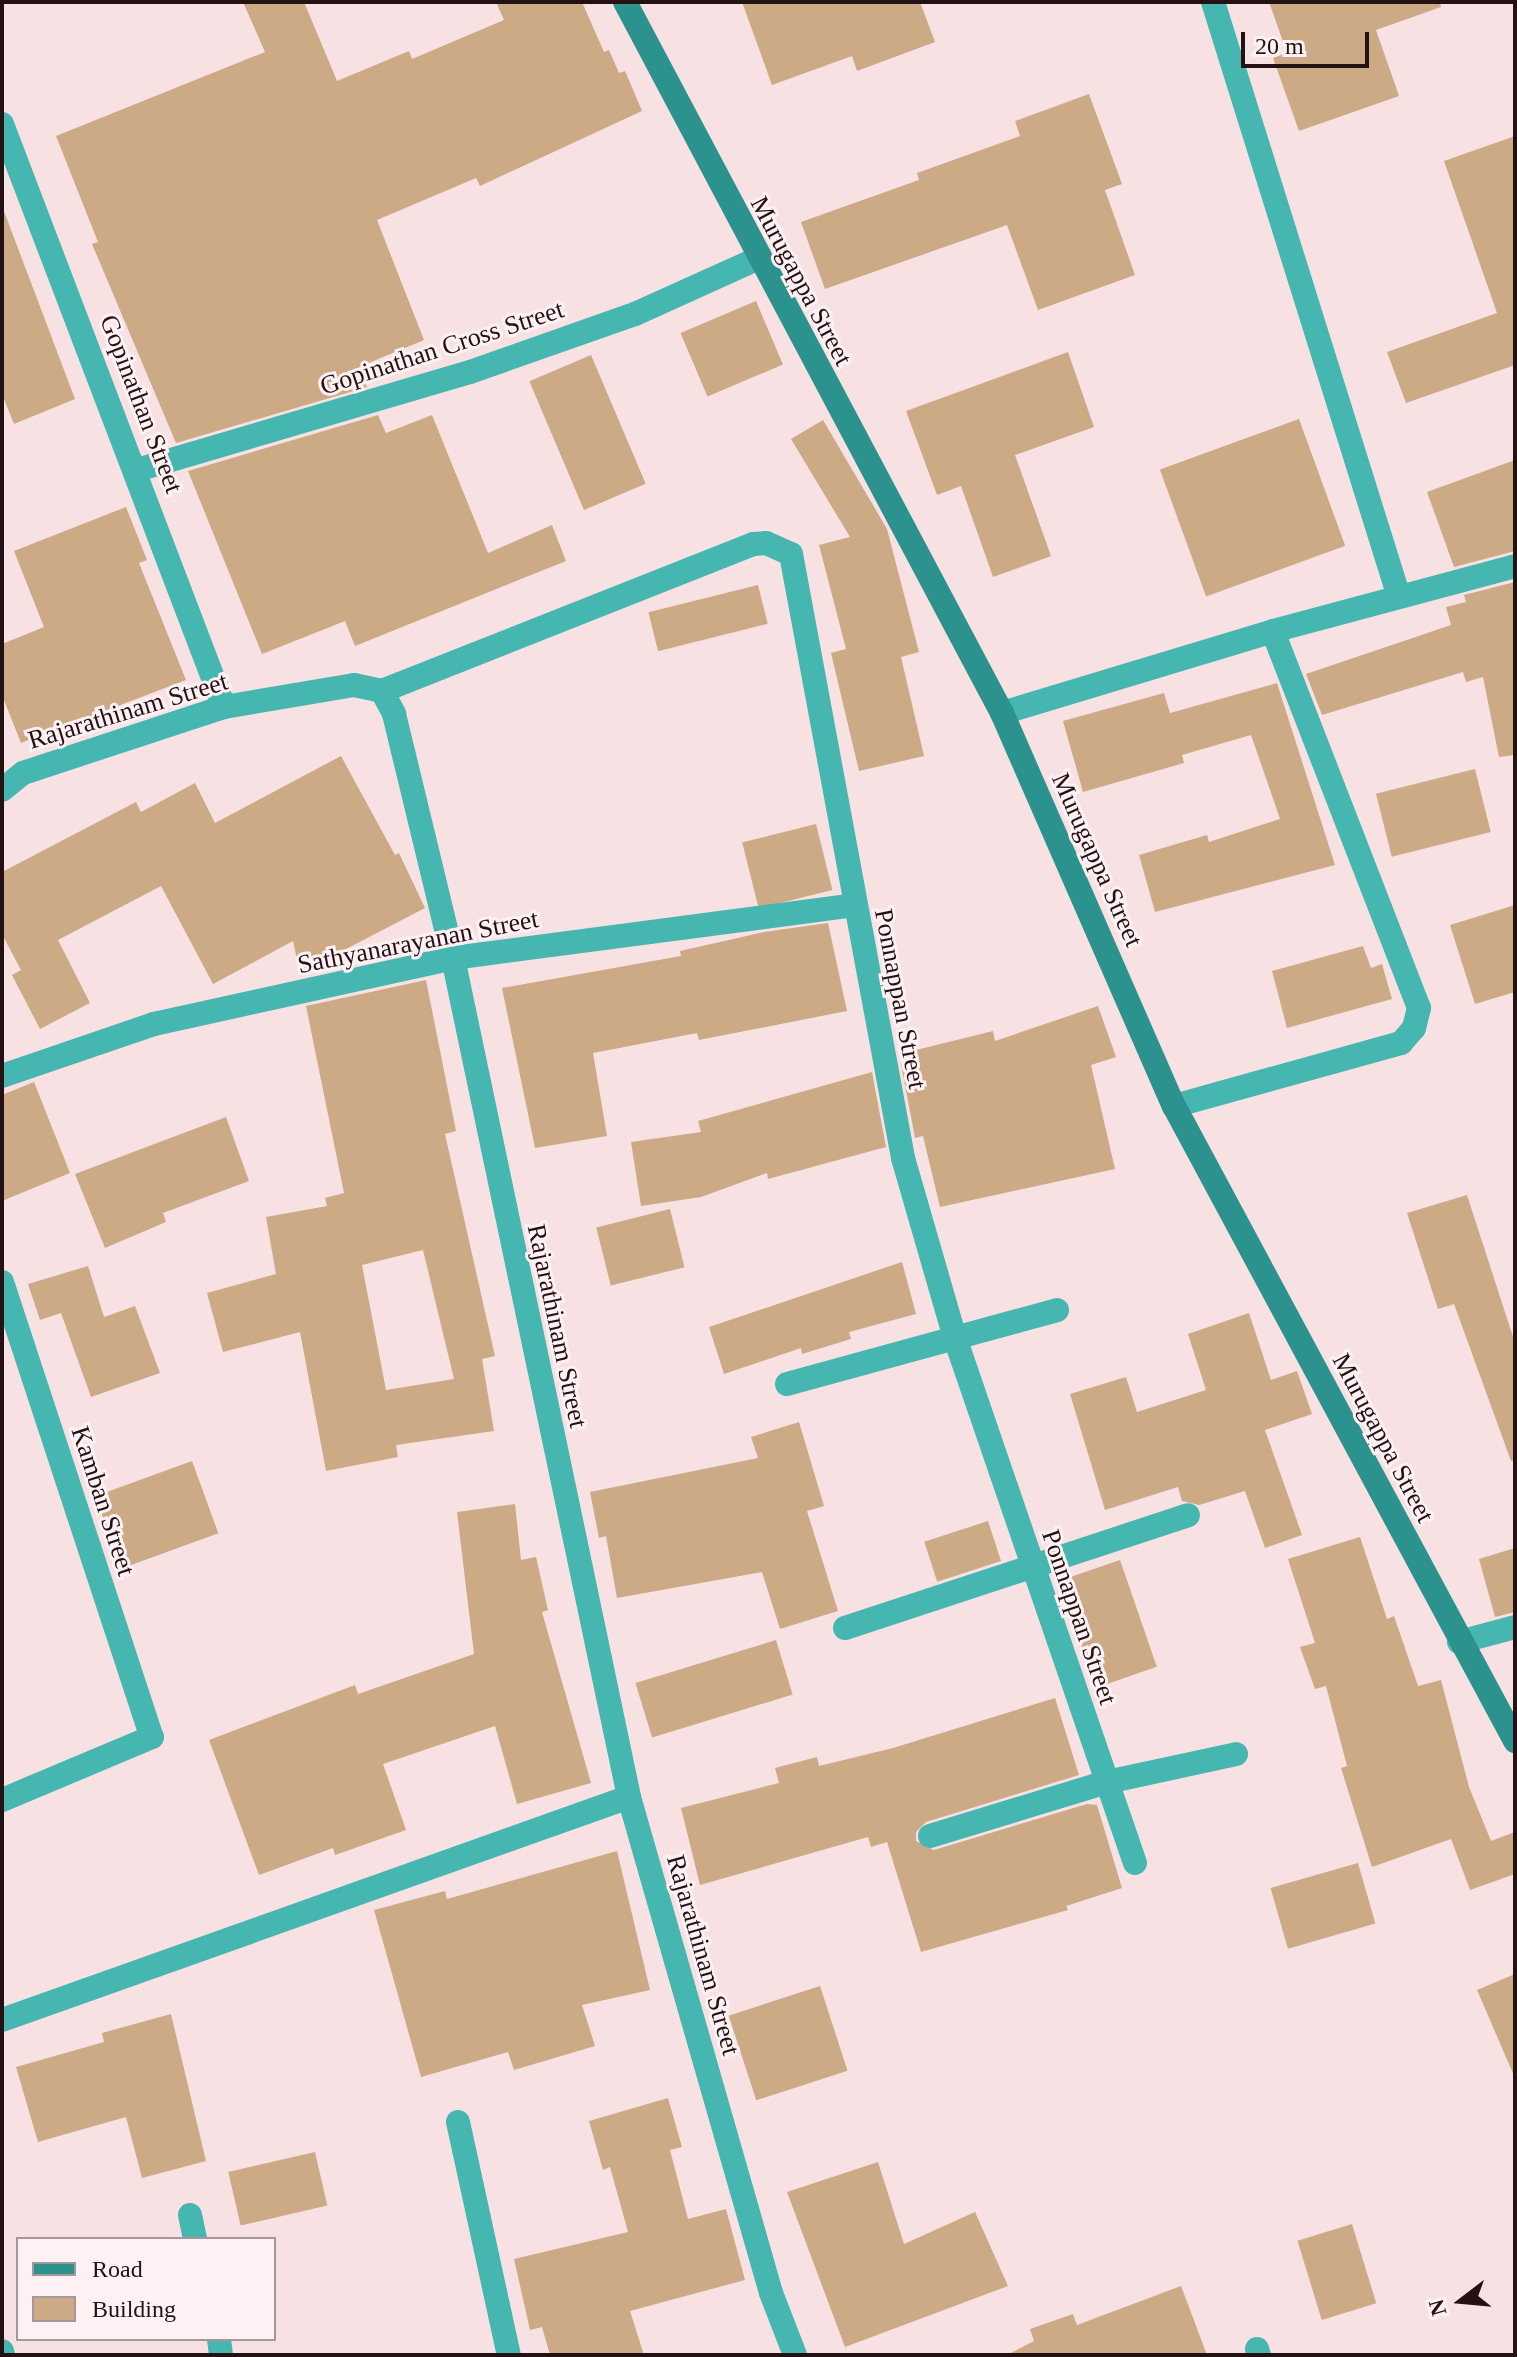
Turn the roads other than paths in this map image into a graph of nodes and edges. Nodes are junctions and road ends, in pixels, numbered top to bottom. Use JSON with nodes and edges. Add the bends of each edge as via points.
{"nodes":[{"id":1,"x":625,"y":2,"type":"edge"},
{"id":2,"x":1213,"y":2,"type":"edge"},
{"id":3,"x":2,"y":124,"type":"edge"},
{"id":4,"x":757,"y":259,"type":"junction"},
{"id":5,"x":137,"y":470,"type":"junction"},
{"id":6,"x":1515,"y":566,"type":"edge"},
{"id":7,"x":1399,"y":597,"type":"junction"},
{"id":8,"x":1273,"y":631,"type":"junction"},
{"id":9,"x":382,"y":691,"type":"junction"},
{"id":10,"x":224,"y":707,"type":"junction"},
{"id":11,"x":1002,"y":713,"type":"junction"},
{"id":12,"x":2,"y":790,"type":"edge"},
{"id":13,"x":853,"y":905,"type":"junction"},
{"id":14,"x":453,"y":958,"type":"junction"},
{"id":15,"x":2,"y":1076,"type":"edge"},
{"id":16,"x":1174,"y":1106,"type":"junction"},
{"id":17,"x":2,"y":1282,"type":"edge"},
{"id":18,"x":1057,"y":1310,"type":"dead end"},
{"id":19,"x":954,"y":1335,"type":"junction"},
{"id":20,"x":787,"y":1384,"type":"dead end"},
{"id":21,"x":1188,"y":1515,"type":"dead end"},
{"id":22,"x":1031,"y":1566,"type":"junction"},
{"id":23,"x":1515,"y":1627,"type":"edge"},
{"id":24,"x":845,"y":1628,"type":"dead end"},
{"id":25,"x":1459,"y":1642,"type":"junction"},
{"id":26,"x":1515,"y":1741,"type":"edge"},
{"id":27,"x":1236,"y":1754,"type":"dead end"},
{"id":28,"x":1107,"y":1782,"type":"junction"},
{"id":29,"x":629,"y":1797,"type":"junction"},
{"id":30,"x":2,"y":1800,"type":"edge"},
{"id":31,"x":930,"y":1836,"type":"dead end"},
{"id":32,"x":1135,"y":1863,"type":"dead end"},
{"id":33,"x":2,"y":2020,"type":"edge"},
{"id":34,"x":458,"y":2122,"type":"dead end"},
{"id":35,"x":509,"y":2355,"type":"edge"},
{"id":36,"x":795,"y":2355,"type":"edge"}],
"edges":[{"from":1,"to":4,"type":"street","name":"Murugappa Street"},
{"from":2,"to":7,"type":"street"},
{"from":3,"to":5,"type":"street","name":"Gopinathan Street"},
{"from":4,"to":5,"type":"street","name":"Gopinathan Cross Street","via":[[635,314],[470,372]]},
{"from":4,"to":11,"type":"street","name":"Murugappa Street"},
{"from":5,"to":10,"type":"street","name":"Gopinathan Street"},
{"from":6,"to":7,"type":"street"},
{"from":7,"to":8,"type":"street"},
{"from":8,"to":11,"type":"street"},
{"from":8,"to":16,"type":"street","via":[[1419,1008],[1414,1028],[1401,1043]]},
{"from":9,"to":10,"type":"street","name":"Rajarathinam Street","via":[[354,685]]},
{"from":9,"to":13,"type":"street","name":"Ponnappan Street","via":[[753,544],[783,548],[795,563]]},
{"from":9,"to":14,"type":"street","name":"Rajarathinam Street","via":[[401,739]]},
{"from":10,"to":12,"type":"street","name":"Rajarathinam Street","via":[[23,773]]},
{"from":11,"to":16,"type":"street","name":"Murugappa Street"},
{"from":13,"to":14,"type":"street","name":"Sathyanarayanan Street"},
{"from":13,"to":19,"type":"street","name":"Ponnappan Street","via":[[903,1158]]},
{"from":14,"to":15,"type":"street","name":"Sathyanarayanan Street","via":[[154,1024]]},
{"from":14,"to":29,"type":"street","name":"Rajarathinam Street"},
{"from":16,"to":25,"type":"street","name":"Murugappa Street"},
{"from":17,"to":30,"type":"street","name":"Kamban Street","via":[[152,1737]]},
{"from":18,"to":19,"type":"street"},
{"from":19,"to":20,"type":"street"},
{"from":19,"to":22,"type":"street","name":"Ponnappan Street"},
{"from":21,"to":22,"type":"street"},
{"from":22,"to":24,"type":"street"},
{"from":22,"to":28,"type":"street","name":"Ponnappan Street"},
{"from":23,"to":25,"type":"street"},
{"from":25,"to":26,"type":"street","name":"Murugappa Street"},
{"from":27,"to":28,"type":"street"},
{"from":28,"to":31,"type":"street"},
{"from":28,"to":32,"type":"street","name":"Ponnappan Street"},
{"from":29,"to":33,"type":"street"},
{"from":29,"to":36,"type":"street","name":"Rajarathinam Street","via":[[771,2293]]},
{"from":34,"to":35,"type":"street"}]}
